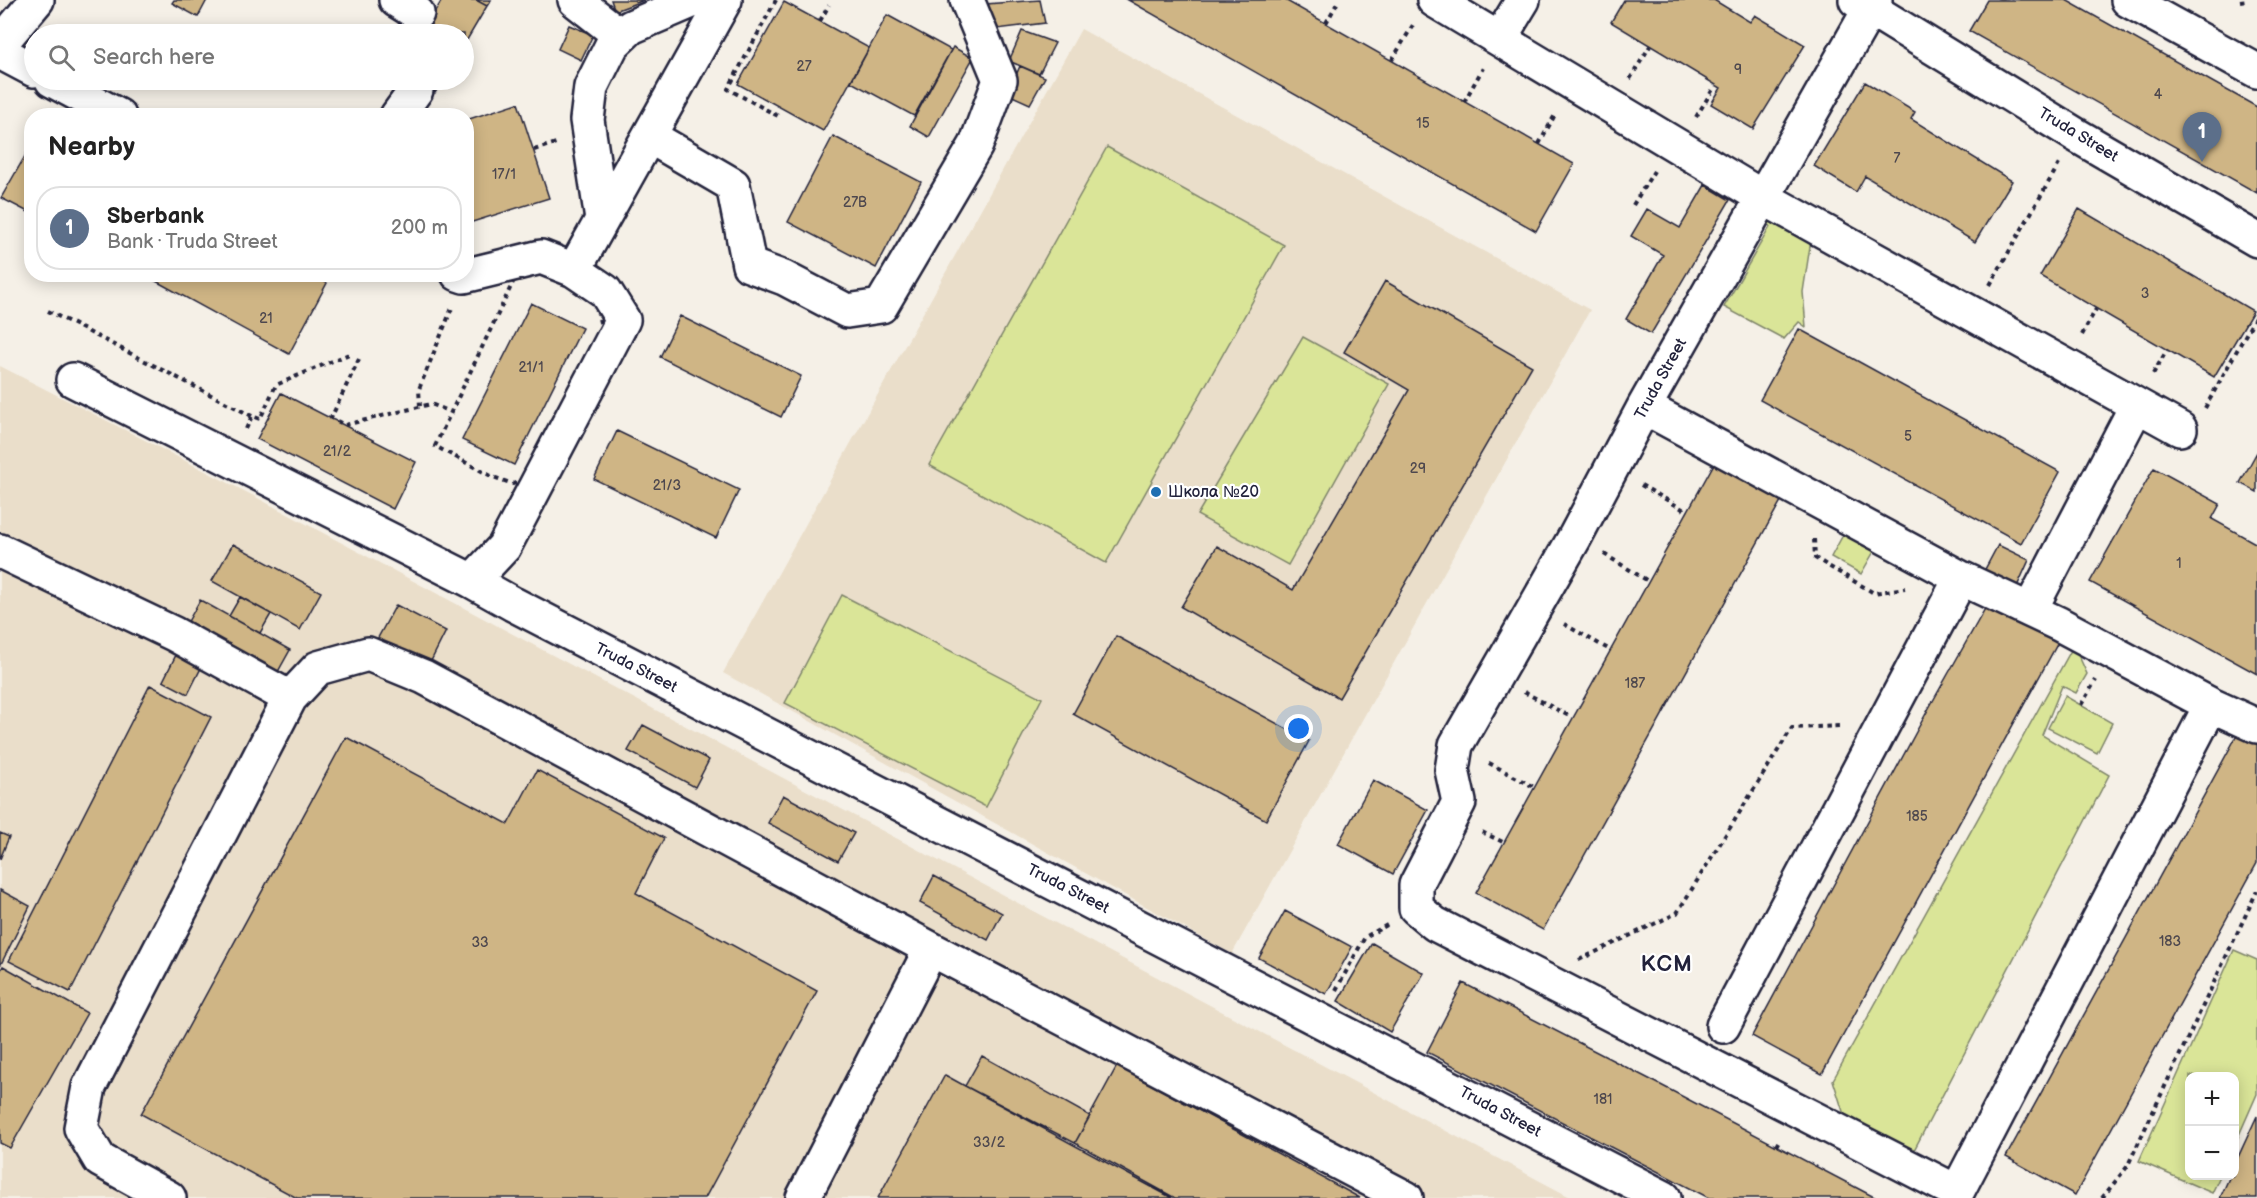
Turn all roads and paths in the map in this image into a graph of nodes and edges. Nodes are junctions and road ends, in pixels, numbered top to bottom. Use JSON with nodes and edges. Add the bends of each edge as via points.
{"nodes":[{"id":1,"x":37,"y":0,"type":"edge"},
{"id":2,"x":575,"y":0,"type":"edge"},
{"id":3,"x":694,"y":0,"type":"edge"},
{"id":4,"x":725,"y":0,"type":"edge"},
{"id":5,"x":776,"y":0,"type":"edge"},
{"id":6,"x":967,"y":0,"type":"edge"},
{"id":7,"x":1339,"y":0,"type":"edge"},
{"id":8,"x":1523,"y":0,"type":"edge"},
{"id":9,"x":2128,"y":0,"type":"edge"},
{"id":10,"x":2247,"y":0,"type":"edge"},
{"id":11,"x":2240,"y":1,"type":"edge"},
{"id":12,"x":1867,"y":3,"type":"edge"},
{"id":13,"x":829,"y":5,"type":"dead end"},
{"id":14,"x":1425,"y":10,"type":"edge"},
{"id":15,"x":820,"y":21,"type":"dead end"},
{"id":16,"x":1326,"y":23,"type":"dead end"},
{"id":17,"x":621,"y":36,"type":"junction"},
{"id":18,"x":1500,"y":38,"type":"junction"},
{"id":19,"x":0,"y":44,"type":"edge"},
{"id":20,"x":0,"y":52,"type":"edge"},
{"id":21,"x":1392,"y":60,"type":"dead end"},
{"id":22,"x":24,"y":65,"type":"edge"},
{"id":23,"x":2257,"y":71,"type":"edge"},
{"id":24,"x":70,"y":90,"type":"edge"},
{"id":25,"x":103,"y":108,"type":"edge"},
{"id":26,"x":778,"y":116,"type":"dead end"},
{"id":27,"x":649,"y":136,"type":"junction"},
{"id":28,"x":558,"y":143,"type":"dead end"},
{"id":29,"x":534,"y":150,"type":"dead end"},
{"id":30,"x":2059,"y":164,"type":"dead end"},
{"id":31,"x":1764,"y":198,"type":"junction"},
{"id":32,"x":602,"y":220,"type":"junction"},
{"id":33,"x":2257,"y":240,"type":"edge"},
{"id":34,"x":574,"y":270,"type":"junction"},
{"id":35,"x":474,"y":274,"type":"edge"},
{"id":36,"x":516,"y":276,"type":"junction"},
{"id":37,"x":505,"y":279,"type":"dead end"},
{"id":38,"x":457,"y":286,"type":"edge"},
{"id":39,"x":48,"y":311,"type":"dead end"},
{"id":40,"x":2257,"y":314,"type":"edge"},
{"id":41,"x":1974,"y":315,"type":"junction"},
{"id":42,"x":349,"y":354,"type":"dead end"},
{"id":43,"x":359,"y":359,"type":"dead end"},
{"id":44,"x":73,"y":380,"type":"dead end"},
{"id":45,"x":420,"y":406,"type":"junction"},
{"id":46,"x":1644,"y":406,"type":"junction"},
{"id":47,"x":2136,"y":406,"type":"junction"},
{"id":48,"x":451,"y":412,"type":"junction"},
{"id":49,"x":252,"y":416,"type":"junction"},
{"id":50,"x":2180,"y":429,"type":"joint"},
{"id":51,"x":232,"y":461,"type":"junction"},
{"id":52,"x":1612,"y":469,"type":"junction"},
{"id":53,"x":1689,"y":512,"type":"dead end"},
{"id":54,"x":1575,"y":537,"type":"junction"},
{"id":55,"x":0,"y":552,"type":"edge"},
{"id":56,"x":1961,"y":578,"type":"junction"},
{"id":57,"x":472,"y":581,"type":"junction"},
{"id":58,"x":1648,"y":581,"type":"dead end"},
{"id":59,"x":1535,"y":608,"type":"junction"},
{"id":60,"x":2030,"y":610,"type":"junction"},
{"id":61,"x":1610,"y":650,"type":"dead end"},
{"id":62,"x":1494,"y":676,"type":"junction"},
{"id":63,"x":290,"y":698,"type":"junction"},
{"id":64,"x":2211,"y":705,"type":"junction"},
{"id":65,"x":1571,"y":717,"type":"dead end"},
{"id":66,"x":1882,"y":725,"type":"junction"},
{"id":67,"x":2257,"y":726,"type":"edge"},
{"id":68,"x":1456,"y":748,"type":"junction"},
{"id":69,"x":1534,"y":787,"type":"dead end"},
{"id":70,"x":2257,"y":891,"type":"edge"},
{"id":71,"x":1416,"y":908,"type":"junction"},
{"id":72,"x":931,"y":949,"type":"junction"},
{"id":73,"x":1540,"y":979,"type":"junction"},
{"id":74,"x":1320,"y":1018,"type":"junction"},
{"id":75,"x":1723,"y":1026,"type":"dead end"},
{"id":76,"x":169,"y":1198,"type":"edge"},
{"id":77,"x":803,"y":1198,"type":"edge"},
{"id":78,"x":1406,"y":1198,"type":"edge"},
{"id":79,"x":1664,"y":1198,"type":"edge"},
{"id":80,"x":2102,"y":1198,"type":"edge"}],
"edges":[{"from":1,"to":19,"type":"street"},
{"from":2,"to":17,"type":"street"},
{"from":3,"to":17,"type":"street","via":[[632,27]]},
{"from":4,"to":27,"type":"street"},
{"from":5,"to":26,"type":"path","via":[[729,89]]},
{"from":6,"to":27,"type":"street","via":[[1000,80],[976,145],[882,306],[847,311],[784,278],[749,265],[733,185]]},
{"from":7,"to":16,"type":"path"},
{"from":8,"to":18,"type":"street"},
{"from":9,"to":23,"type":"street"},
{"from":10,"to":11,"type":"path"},
{"from":12,"to":31,"type":"street","name":"Truda Street"},
{"from":12,"to":33,"type":"street","name":"Truda Street","via":[[2076,135]]},
{"from":13,"to":15,"type":"path"},
{"from":14,"to":18,"type":"street"},
{"from":14,"to":21,"type":"path"},
{"from":17,"to":32,"type":"street","via":[[612,45],[591,87],[587,120]]},
{"from":18,"to":31,"type":"street"},
{"from":20,"to":22,"type":"street"},
{"from":24,"to":25,"type":"street"},
{"from":27,"to":32,"type":"street"},
{"from":28,"to":29,"type":"path"},
{"from":30,"to":41,"type":"path"},
{"from":31,"to":41,"type":"street"},
{"from":31,"to":46,"type":"street","name":"Truda Street"},
{"from":32,"to":34,"type":"street"},
{"from":34,"to":35,"type":"street","via":[[541,257]]},
{"from":34,"to":57,"type":"street","via":[[605,291],[623,320],[504,547]]},
{"from":36,"to":37,"type":"path"},
{"from":36,"to":48,"type":"path"},
{"from":36,"to":48,"type":"path","via":[[541,269],[569,284],[595,301],[602,331],[525,480],[513,484],[493,477],[435,446]]},
{"from":38,"to":45,"type":"path","via":[[419,389]]},
{"from":39,"to":49,"type":"path"},
{"from":40,"to":50,"type":"path","via":[[2204,411]]},
{"from":41,"to":47,"type":"street"},
{"from":42,"to":49,"type":"path","via":[[276,385],[260,419]]},
{"from":43,"to":45,"type":"path","via":[[331,418],[345,425]]},
{"from":44,"to":51,"type":"street","name":"Truda Street"},
{"from":45,"to":48,"type":"path","via":[[431,404]]},
{"from":46,"to":52,"type":"street","name":"Truda Street"},
{"from":46,"to":56,"type":"street"},
{"from":47,"to":50,"type":"street"},
{"from":47,"to":60,"type":"street"},
{"from":49,"to":51,"type":"path"},
{"from":51,"to":57,"type":"street","name":"Truda Street"},
{"from":52,"to":53,"type":"path"},
{"from":52,"to":54,"type":"street","name":"Truda Street"},
{"from":54,"to":58,"type":"path"},
{"from":54,"to":59,"type":"street","name":"Truda Street"},
{"from":55,"to":63,"type":"street","via":[[174,634]]},
{"from":56,"to":60,"type":"street"},
{"from":56,"to":66,"type":"street"},
{"from":57,"to":74,"type":"street","name":"Truda Street"},
{"from":59,"to":61,"type":"path"},
{"from":59,"to":62,"type":"street","name":"Truda Street"},
{"from":60,"to":64,"type":"street"},
{"from":62,"to":65,"type":"path"},
{"from":62,"to":68,"type":"street","name":"Truda Street"},
{"from":63,"to":72,"type":"street","via":[[318,668],[368,654],[424,677]]},
{"from":63,"to":76,"type":"street","via":[[90,1087],[81,1128],[100,1160]]},
{"from":64,"to":67,"type":"street"},
{"from":64,"to":73,"type":"street","via":[[1957,1192]]},
{"from":66,"to":73,"type":"path","via":[[1792,728],[1677,913]]},
{"from":66,"to":75,"type":"street"},
{"from":68,"to":69,"type":"path"},
{"from":68,"to":71,"type":"street","via":[[1452,770],[1459,802],[1416,885]]},
{"from":70,"to":80,"type":"path","via":[[2127,1167]]},
{"from":71,"to":73,"type":"street","via":[[1435,924]]},
{"from":71,"to":74,"type":"path","via":[[1365,937]]},
{"from":72,"to":77,"type":"street"},
{"from":72,"to":78,"type":"street"},
{"from":74,"to":79,"type":"street","name":"Truda Street"}]}
